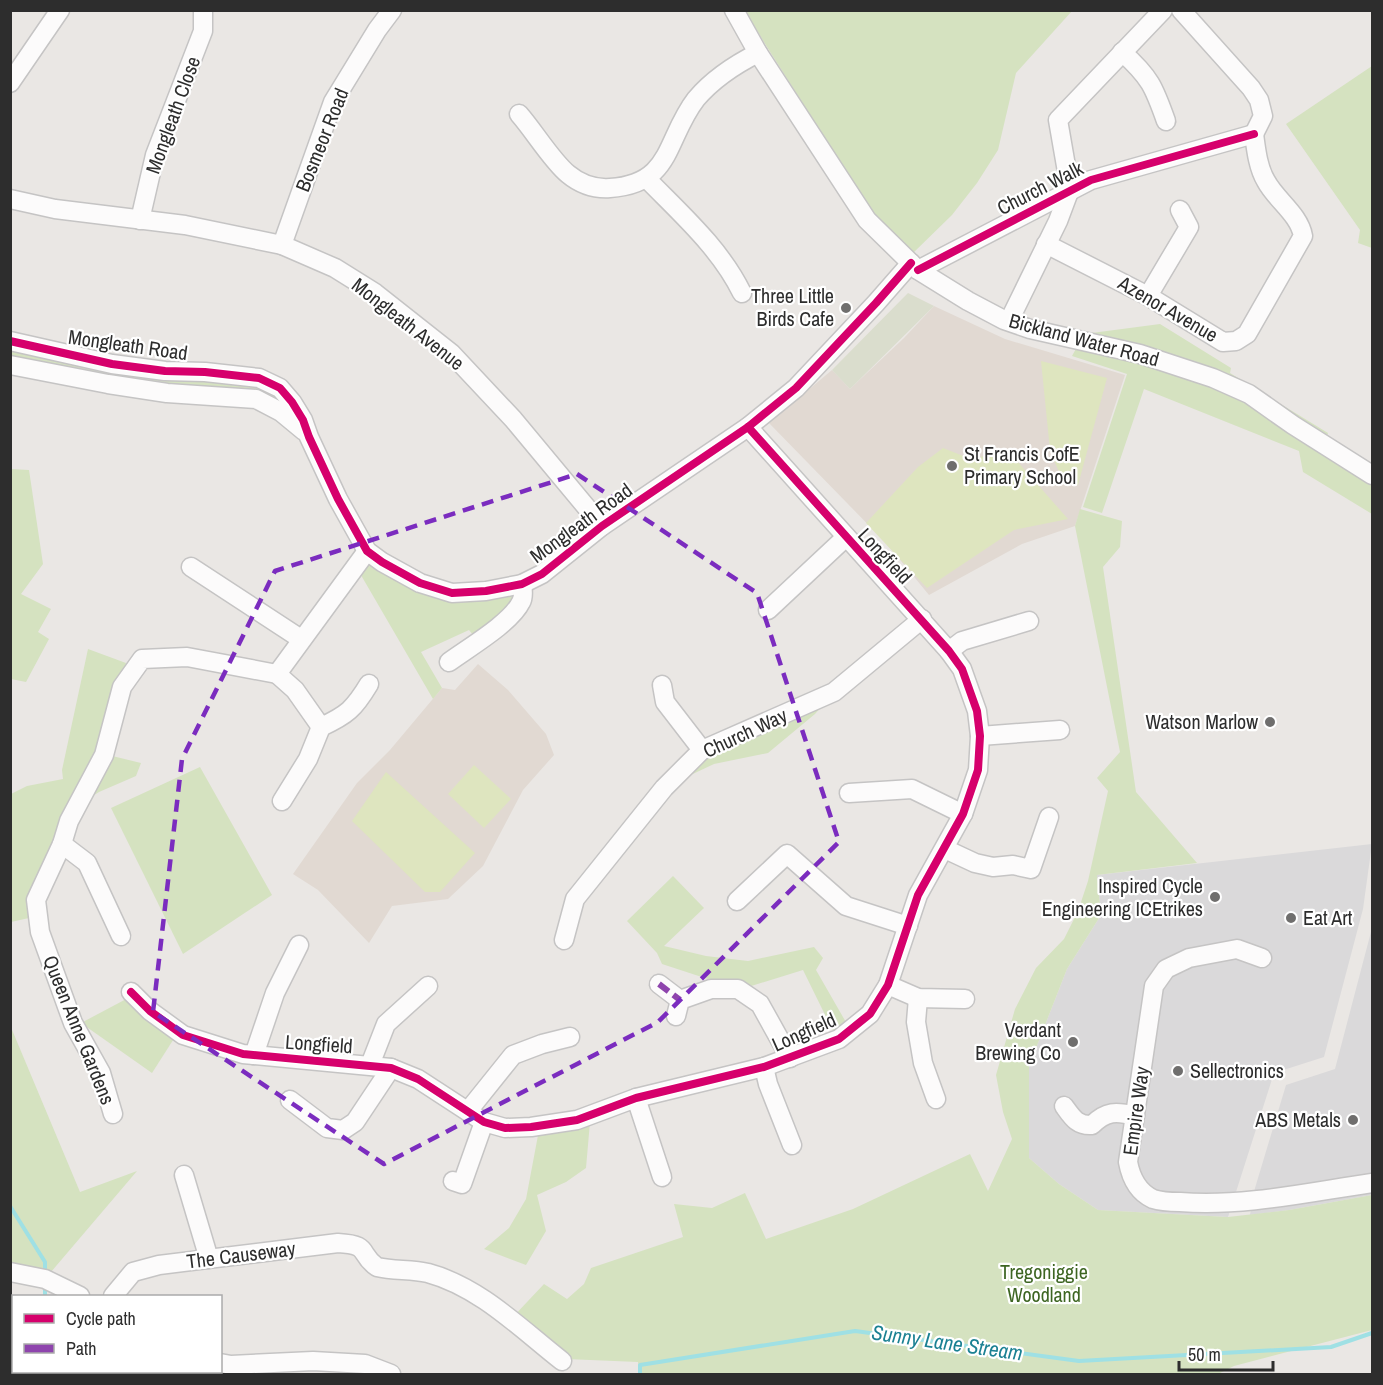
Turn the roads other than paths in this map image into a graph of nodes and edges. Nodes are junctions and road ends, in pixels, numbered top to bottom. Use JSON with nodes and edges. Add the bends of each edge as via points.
{"nodes":[{"id":1,"x":60,"y":10,"type":"edge"},
{"id":2,"x":203,"y":10,"type":"edge"},
{"id":3,"x":392,"y":10,"type":"edge"},
{"id":4,"x":734,"y":10,"type":"edge"},
{"id":5,"x":1163,"y":10,"type":"edge"},
{"id":6,"x":1181,"y":10,"type":"edge"},
{"id":7,"x":1122,"y":52,"type":"junction"},
{"id":8,"x":758,"y":53,"type":"junction"},
{"id":9,"x":10,"y":83,"type":"edge"},
{"id":10,"x":519,"y":114,"type":"dead end"},
{"id":11,"x":1166,"y":121,"type":"dead end"},
{"id":12,"x":1254,"y":134,"type":"junction"},
{"id":13,"x":647,"y":179,"type":"junction"},
{"id":14,"x":1070,"y":189,"type":"junction"},
{"id":15,"x":10,"y":200,"type":"edge"},
{"id":16,"x":1180,"y":210,"type":"dead end"},
{"id":17,"x":140,"y":220,"type":"junction"},
{"id":18,"x":1046,"y":244,"type":"junction"},
{"id":19,"x":282,"y":245,"type":"junction"},
{"id":20,"x":914,"y":266,"type":"junction"},
{"id":21,"x":742,"y":293,"type":"dead end"},
{"id":22,"x":1148,"y":296,"type":"junction"},
{"id":23,"x":1009,"y":321,"type":"junction"},
{"id":24,"x":10,"y":341,"type":"edge"},
{"id":25,"x":10,"y":365,"type":"edge"},
{"id":26,"x":748,"y":427,"type":"junction"},
{"id":27,"x":309,"y":437,"type":"junction"},
{"id":28,"x":1372,"y":475,"type":"edge"},
{"id":29,"x":602,"y":526,"type":"junction"},
{"id":30,"x":846,"y":537,"type":"junction"},
{"id":31,"x":367,"y":551,"type":"junction"},
{"id":32,"x":191,"y":567,"type":"dead end"},
{"id":33,"x":522,"y":584,"type":"junction"},
{"id":34,"x":768,"y":610,"type":"dead end"},
{"id":35,"x":922,"y":619,"type":"junction"},
{"id":36,"x":1029,"y":621,"type":"dead end"},
{"id":37,"x":301,"y":639,"type":"junction"},
{"id":38,"x":949,"y":651,"type":"junction"},
{"id":39,"x":449,"y":662,"type":"dead end"},
{"id":40,"x":277,"y":674,"type":"junction"},
{"id":41,"x":369,"y":684,"type":"dead end"},
{"id":42,"x":662,"y":685,"type":"dead end"},
{"id":43,"x":321,"y":727,"type":"junction"},
{"id":44,"x":1060,"y":730,"type":"dead end"},
{"id":45,"x":980,"y":736,"type":"junction"},
{"id":46,"x":702,"y":750,"type":"junction"},
{"id":47,"x":849,"y":793,"type":"dead end"},
{"id":48,"x":282,"y":801,"type":"dead end"},
{"id":49,"x":963,"y":814,"type":"junction"},
{"id":50,"x":1049,"y":817,"type":"dead end"},
{"id":51,"x":62,"y":844,"type":"junction"},
{"id":52,"x":945,"y":849,"type":"junction"},
{"id":53,"x":737,"y":901,"type":"dead end"},
{"id":54,"x":908,"y":926,"type":"junction"},
{"id":55,"x":121,"y":936,"type":"dead end"},
{"id":56,"x":564,"y":940,"type":"dead end"},
{"id":57,"x":299,"y":945,"type":"dead end"},
{"id":58,"x":1262,"y":958,"type":"dead end"},
{"id":59,"x":659,"y":984,"type":"dead end"},
{"id":60,"x":888,"y":985,"type":"junction"},
{"id":61,"x":428,"y":986,"type":"dead end"},
{"id":62,"x":132,"y":992,"type":"dead end"},
{"id":63,"x":918,"y":998,"type":"junction"},
{"id":64,"x":965,"y":999,"type":"dead end"},
{"id":65,"x":570,"y":1036,"type":"dead end"},
{"id":66,"x":254,"y":1055,"type":"junction"},
{"id":67,"x":790,"y":1058,"type":"junction"},
{"id":68,"x":370,"y":1065,"type":"junction"},
{"id":69,"x":764,"y":1067,"type":"junction"},
{"id":70,"x":391,"y":1068,"type":"junction"},
{"id":71,"x":636,"y":1098,"type":"junction"},
{"id":72,"x":290,"y":1100,"type":"dead end"},
{"id":73,"x":936,"y":1100,"type":"dead end"},
{"id":74,"x":1064,"y":1106,"type":"dead end"},
{"id":75,"x":468,"y":1111,"type":"junction"},
{"id":76,"x":113,"y":1114,"type":"dead end"},
{"id":77,"x":1135,"y":1116,"type":"junction"},
{"id":78,"x":484,"y":1122,"type":"junction"},
{"id":79,"x":792,"y":1145,"type":"dead end"},
{"id":80,"x":184,"y":1175,"type":"dead end"},
{"id":81,"x":662,"y":1177,"type":"dead end"},
{"id":82,"x":453,"y":1181,"type":"dead end"},
{"id":83,"x":1372,"y":1183,"type":"edge"},
{"id":84,"x":209,"y":1259,"type":"junction"},
{"id":85,"x":10,"y":1272,"type":"edge"},
{"id":86,"x":78,"y":1295,"type":"edge"},
{"id":87,"x":114,"y":1295,"type":"edge"},
{"id":88,"x":562,"y":1361,"type":"dead end"},
{"id":89,"x":222,"y":1363,"type":"edge"},
{"id":90,"x":391,"y":1374,"type":"edge"}],
"edges":[{"from":1,"to":9,"type":"street"},
{"from":2,"to":17,"type":"street","name":"Mongleath Close","via":[[203,31],[155,155]]},
{"from":3,"to":19,"type":"street","name":"Bosmeor Road","via":[[333,102]]},
{"from":4,"to":8,"type":"street","name":"Bickland Water Road"},
{"from":5,"to":7,"type":"street"},
{"from":6,"to":12,"type":"street","via":[[1259,100],[1263,116]]},
{"from":7,"to":11,"type":"street","via":[[1156,90]]},
{"from":7,"to":14,"type":"street","via":[[1058,120]]},
{"from":8,"to":13,"type":"street","via":[[716,78],[699,97],[684,116],[666,158]]},
{"from":8,"to":20,"type":"street","name":"Bickland Water Road","via":[[867,220]]},
{"from":10,"to":13,"type":"street","via":[[567,174],[581,183],[601,189],[626,187]]},
{"from":12,"to":14,"type":"street","name":"Church Walk"},
{"from":12,"to":22,"type":"street","name":"Azenor Avenue","via":[[1265,180],[1301,226],[1303,236],[1247,334],[1236,341],[1223,342]]},
{"from":13,"to":21,"type":"street","via":[[720,255]]},
{"from":14,"to":18,"type":"street"},
{"from":14,"to":20,"type":"street","name":"Church Walk"},
{"from":15,"to":17,"type":"street","name":"Mongleath Avenue"},
{"from":16,"to":22,"type":"street","via":[[1189,227]]},
{"from":17,"to":19,"type":"street","name":"Mongleath Avenue"},
{"from":18,"to":22,"type":"street","name":"Azenor Avenue"},
{"from":18,"to":23,"type":"street"},
{"from":19,"to":29,"type":"street","name":"Mongleath Avenue","via":[[334,268],[375,293],[451,353],[513,419]]},
{"from":20,"to":23,"type":"street","name":"Bickland Water Road","via":[[968,301]]},
{"from":20,"to":26,"type":"street","name":"Mongleath Road","via":[[796,388]]},
{"from":23,"to":28,"type":"street","name":"Bickland Water Road","via":[[1150,357],[1213,378],[1249,394]]},
{"from":24,"to":27,"type":"street","name":"Mongleath Road","via":[[112,364],[259,378],[280,388],[292,402]]},
{"from":25,"to":27,"type":"street","name":"Mongleath Road","via":[[167,393],[256,399],[281,412]]},
{"from":26,"to":29,"type":"street","name":"Mongleath Road"},
{"from":26,"to":30,"type":"street","name":"Longfield"},
{"from":27,"to":31,"type":"street","name":"Mongleath Road"},
{"from":29,"to":33,"type":"street","name":"Mongleath Road","via":[[542,574]]},
{"from":30,"to":34,"type":"street"},
{"from":30,"to":35,"type":"street","name":"Longfield"},
{"from":31,"to":33,"type":"street","name":"Mongleath Road","via":[[420,583],[452,593]]},
{"from":31,"to":37,"type":"street"},
{"from":32,"to":37,"type":"street"},
{"from":33,"to":39,"type":"street","via":[[522,600],[517,608]]},
{"from":35,"to":38,"type":"street","name":"Longfield"},
{"from":35,"to":46,"type":"street","name":"Church Way","via":[[834,692]]},
{"from":36,"to":38,"type":"street","via":[[962,641]]},
{"from":37,"to":40,"type":"street"},
{"from":38,"to":45,"type":"street","name":"Longfield","via":[[969,686]]},
{"from":40,"to":43,"type":"street","via":[[296,690]]},
{"from":40,"to":51,"type":"street","name":"Queen Anne Gardens","via":[[187,657],[142,659],[122,687],[104,754],[69,821]]},
{"from":41,"to":43,"type":"street","via":[[355,706]]},
{"from":42,"to":46,"type":"street","via":[[665,702]]},
{"from":43,"to":48,"type":"street","via":[[308,759]]},
{"from":44,"to":45,"type":"street"},
{"from":45,"to":49,"type":"street","name":"Longfield","via":[[978,770]]},
{"from":46,"to":56,"type":"street","name":"Church Way","via":[[664,788],[575,899]]},
{"from":47,"to":49,"type":"street","via":[[912,789]]},
{"from":49,"to":52,"type":"street","name":"Longfield"},
{"from":50,"to":52,"type":"street","via":[[1031,869],[975,863]]},
{"from":51,"to":55,"type":"street","via":[[87,863]]},
{"from":51,"to":76,"type":"street","name":"Queen Anne Gardens","via":[[36,900],[40,932],[73,1023],[101,1073]]},
{"from":52,"to":54,"type":"street","name":"Longfield","via":[[918,894]]},
{"from":53,"to":54,"type":"street","via":[[787,854],[846,906]]},
{"from":54,"to":60,"type":"street","name":"Longfield"},
{"from":57,"to":66,"type":"street","name":"Longfield","via":[[275,993]]},
{"from":58,"to":77,"type":"street","name":"Empire Way","via":[[1237,949],[1189,958],[1166,969],[1155,986]]},
{"from":59,"to":67,"type":"street","name":"Longfield","via":[[678,1008],[711,989],[738,989],[760,1004]]},
{"from":60,"to":63,"type":"street"},
{"from":60,"to":67,"type":"street","name":"Longfield","via":[[870,1014],[839,1039]]},
{"from":61,"to":68,"type":"street","name":"Longfield","via":[[386,1024]]},
{"from":62,"to":66,"type":"street","name":"Longfield","via":[[183,1035]]},
{"from":63,"to":64,"type":"street"},
{"from":63,"to":73,"type":"street","via":[[916,1022],[923,1063]]},
{"from":65,"to":75,"type":"street","via":[[513,1055]]},
{"from":66,"to":68,"type":"street","name":"Longfield"},
{"from":67,"to":69,"type":"street","name":"Longfield"},
{"from":68,"to":70,"type":"street","name":"Longfield"},
{"from":69,"to":71,"type":"street","name":"Longfield"},
{"from":69,"to":79,"type":"street","name":"Longfield"},
{"from":70,"to":72,"type":"street","via":[[355,1122],[343,1130],[327,1128]]},
{"from":70,"to":75,"type":"street","name":"Longfield","via":[[417,1079]]},
{"from":71,"to":78,"type":"street","name":"Longfield","via":[[578,1120],[506,1128]]},
{"from":71,"to":81,"type":"street"},
{"from":74,"to":77,"type":"street","via":[[1082,1125],[1092,1125],[1112,1111]]},
{"from":75,"to":78,"type":"street","name":"Longfield"},
{"from":77,"to":83,"type":"street","name":"Empire Way","via":[[1128,1162],[1131,1176],[1141,1191],[1160,1201],[1246,1201]]},
{"from":78,"to":82,"type":"street","via":[[462,1184]]},
{"from":80,"to":84,"type":"street"},
{"from":84,"to":87,"type":"street","name":"The Causeway","via":[[134,1272]]},
{"from":84,"to":88,"type":"street","name":"The Causeway","via":[[356,1244],[373,1264],[382,1268],[428,1273],[458,1285],[497,1308]]},
{"from":85,"to":86,"type":"street","via":[[45,1280]]},
{"from":89,"to":90,"type":"street","via":[[365,1364]]}]}
